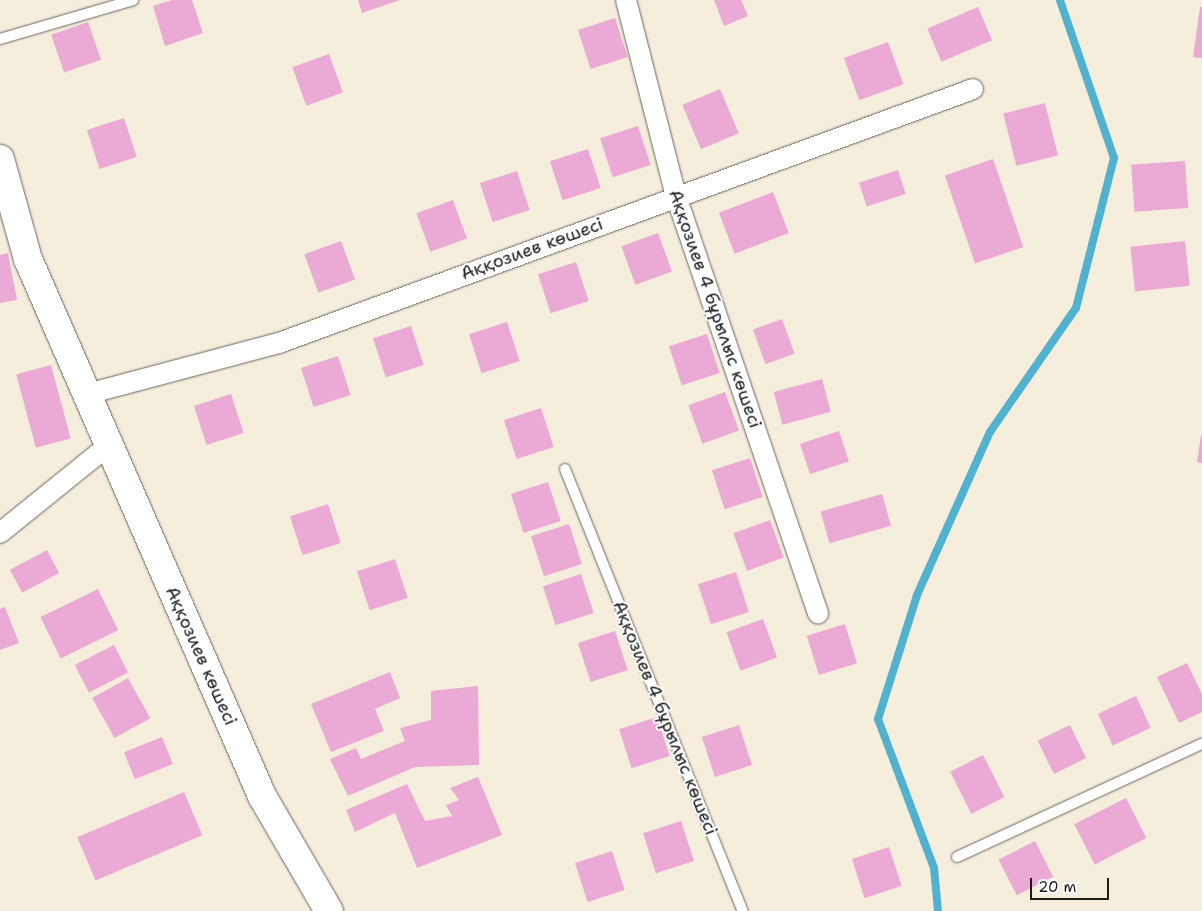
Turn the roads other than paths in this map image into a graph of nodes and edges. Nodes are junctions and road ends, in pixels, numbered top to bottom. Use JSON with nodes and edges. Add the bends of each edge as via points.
{"nodes":[{"id":1,"x":134,"y":0,"type":"edge"},
{"id":2,"x":626,"y":0,"type":"edge"},
{"id":3,"x":0,"y":39,"type":"edge"},
{"id":4,"x":973,"y":89,"type":"dead end"},
{"id":5,"x":0,"y":159,"type":"edge"},
{"id":6,"x":676,"y":196,"type":"junction"},
{"id":7,"x":87,"y":394,"type":"junction"},
{"id":8,"x":109,"y":445,"type":"junction"},
{"id":9,"x":565,"y":469,"type":"dead end"},
{"id":10,"x":0,"y":533,"type":"edge"},
{"id":11,"x":818,"y":613,"type":"dead end"},
{"id":12,"x":1202,"y":744,"type":"edge"},
{"id":13,"x":957,"y":857,"type":"dead end"},
{"id":14,"x":329,"y":911,"type":"edge"},
{"id":15,"x":743,"y":911,"type":"edge"}],
"edges":[{"from":1,"to":3,"type":"lane"},
{"from":2,"to":6,"type":"street","name":"Аққозиев 4 бұрылыс көшесі"},
{"from":4,"to":6,"type":"street","name":"Аққозиев көшесі"},
{"from":5,"to":7,"type":"main road","name":"Аққозиев көшесі","via":[[28,259]]},
{"from":6,"to":7,"type":"street","name":"Аққозиев көшесі","via":[[279,343]]},
{"from":6,"to":11,"type":"street","name":"Аққозиев 4 бұрылыс көшесі"},
{"from":7,"to":8,"type":"main road","name":"Аққозиев көшесі"},
{"from":8,"to":10,"type":"street"},
{"from":8,"to":14,"type":"main road","name":"Аққозиев көшесі","via":[[262,796]]},
{"from":9,"to":15,"type":"lane","name":"Аққозиев 4 бұрылыс көшесі"},
{"from":12,"to":13,"type":"lane"}]}
